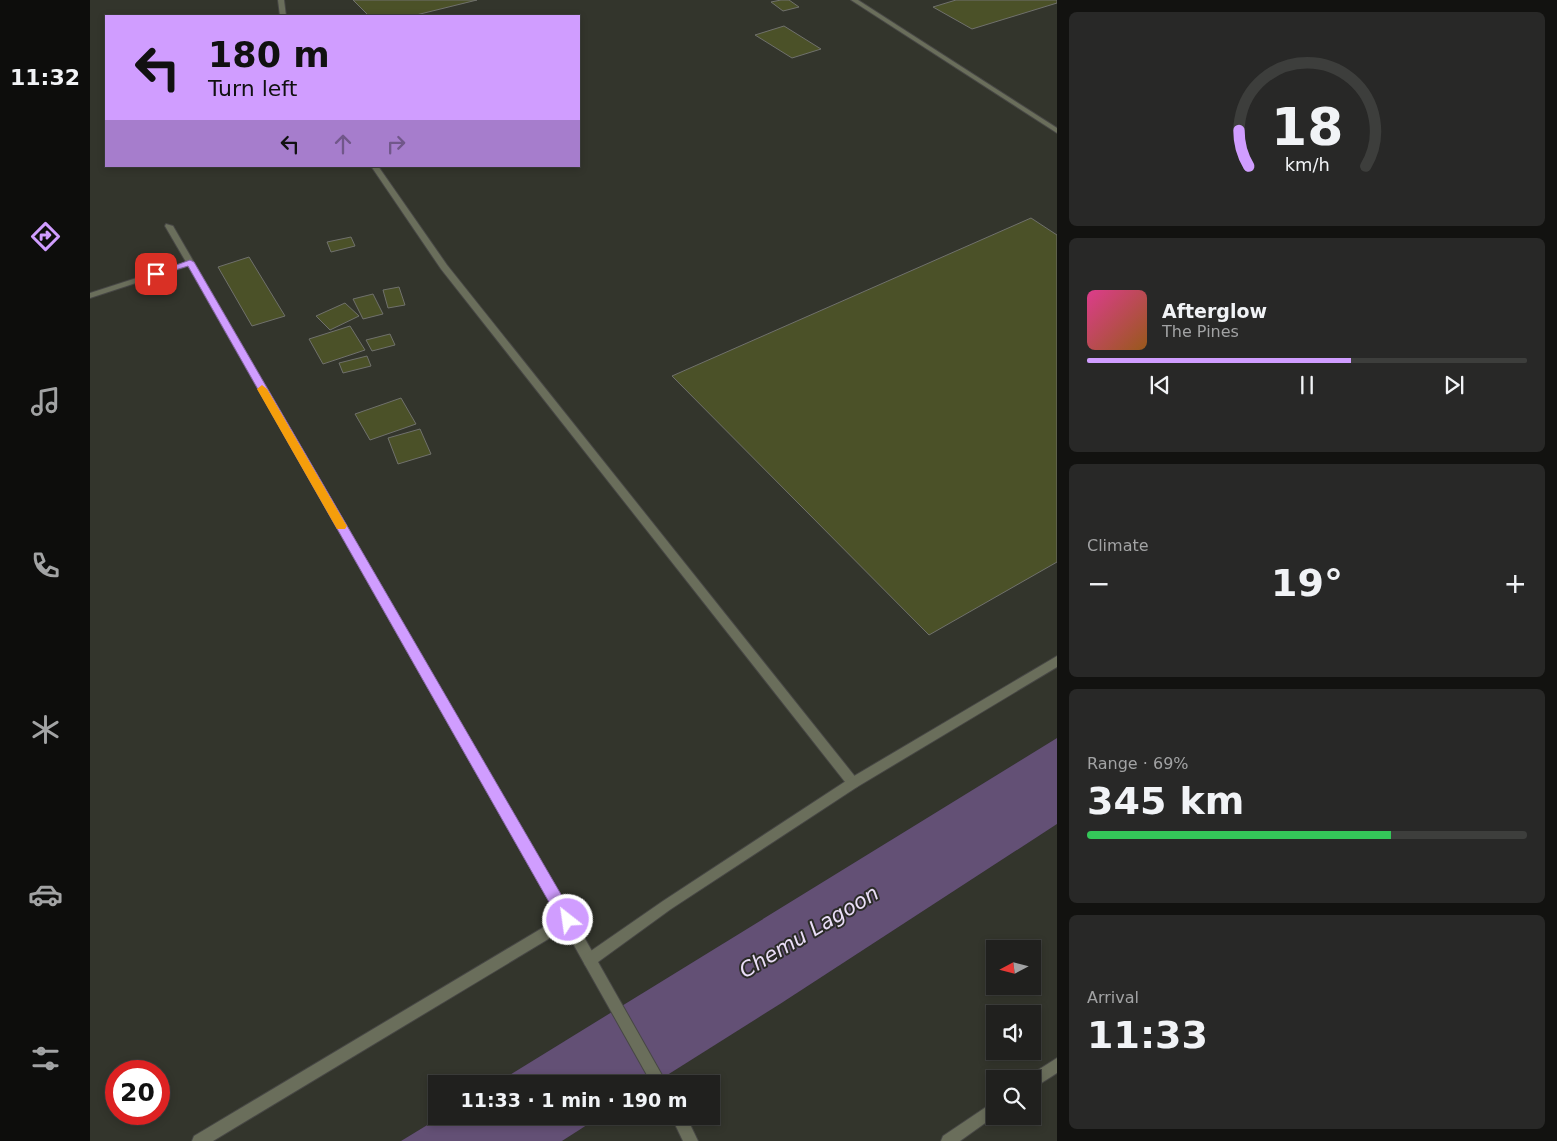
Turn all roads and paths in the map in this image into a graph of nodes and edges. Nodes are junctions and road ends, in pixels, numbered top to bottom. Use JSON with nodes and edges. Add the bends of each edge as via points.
{"nodes":[{"id":1,"x":281,"y":0,"type":"edge"},
{"id":2,"x":854,"y":0,"type":"edge"},
{"id":3,"x":283,"y":15,"type":"edge"},
{"id":4,"x":1057,"y":131,"type":"edge"},
{"id":5,"x":375,"y":167,"type":"edge"},
{"id":6,"x":168,"y":226,"type":"dead end"},
{"id":7,"x":190,"y":262,"type":"junction"},
{"id":8,"x":90,"y":296,"type":"edge"},
{"id":9,"x":1057,"y":661,"type":"edge"},
{"id":10,"x":853,"y":783,"type":"junction"},
{"id":11,"x":568,"y":920,"type":"junction"},
{"id":12,"x":590,"y":960,"type":"junction"},
{"id":13,"x":1057,"y":1065,"type":"edge"},
{"id":14,"x":655,"y":1075,"type":"edge"},
{"id":15,"x":1041,"y":1076,"type":"edge"},
{"id":16,"x":986,"y":1114,"type":"edge"},
{"id":17,"x":683,"y":1125,"type":"edge"},
{"id":18,"x":199,"y":1141,"type":"edge"},
{"id":19,"x":691,"y":1141,"type":"edge"},
{"id":20,"x":948,"y":1141,"type":"edge"}],
"edges":[{"from":1,"to":3,"type":"street"},
{"from":2,"to":4,"type":"street"},
{"from":5,"to":10,"type":"street","via":[[444,267]]},
{"from":6,"to":7,"type":"street"},
{"from":7,"to":8,"type":"street"},
{"from":7,"to":11,"type":"street"},
{"from":9,"to":10,"type":"street"},
{"from":10,"to":12,"type":"street","via":[[667,905]]},
{"from":11,"to":12,"type":"street"},
{"from":11,"to":18,"type":"street"},
{"from":12,"to":14,"type":"street"},
{"from":13,"to":15,"type":"street"},
{"from":16,"to":20,"type":"street"},
{"from":17,"to":19,"type":"street"}]}
